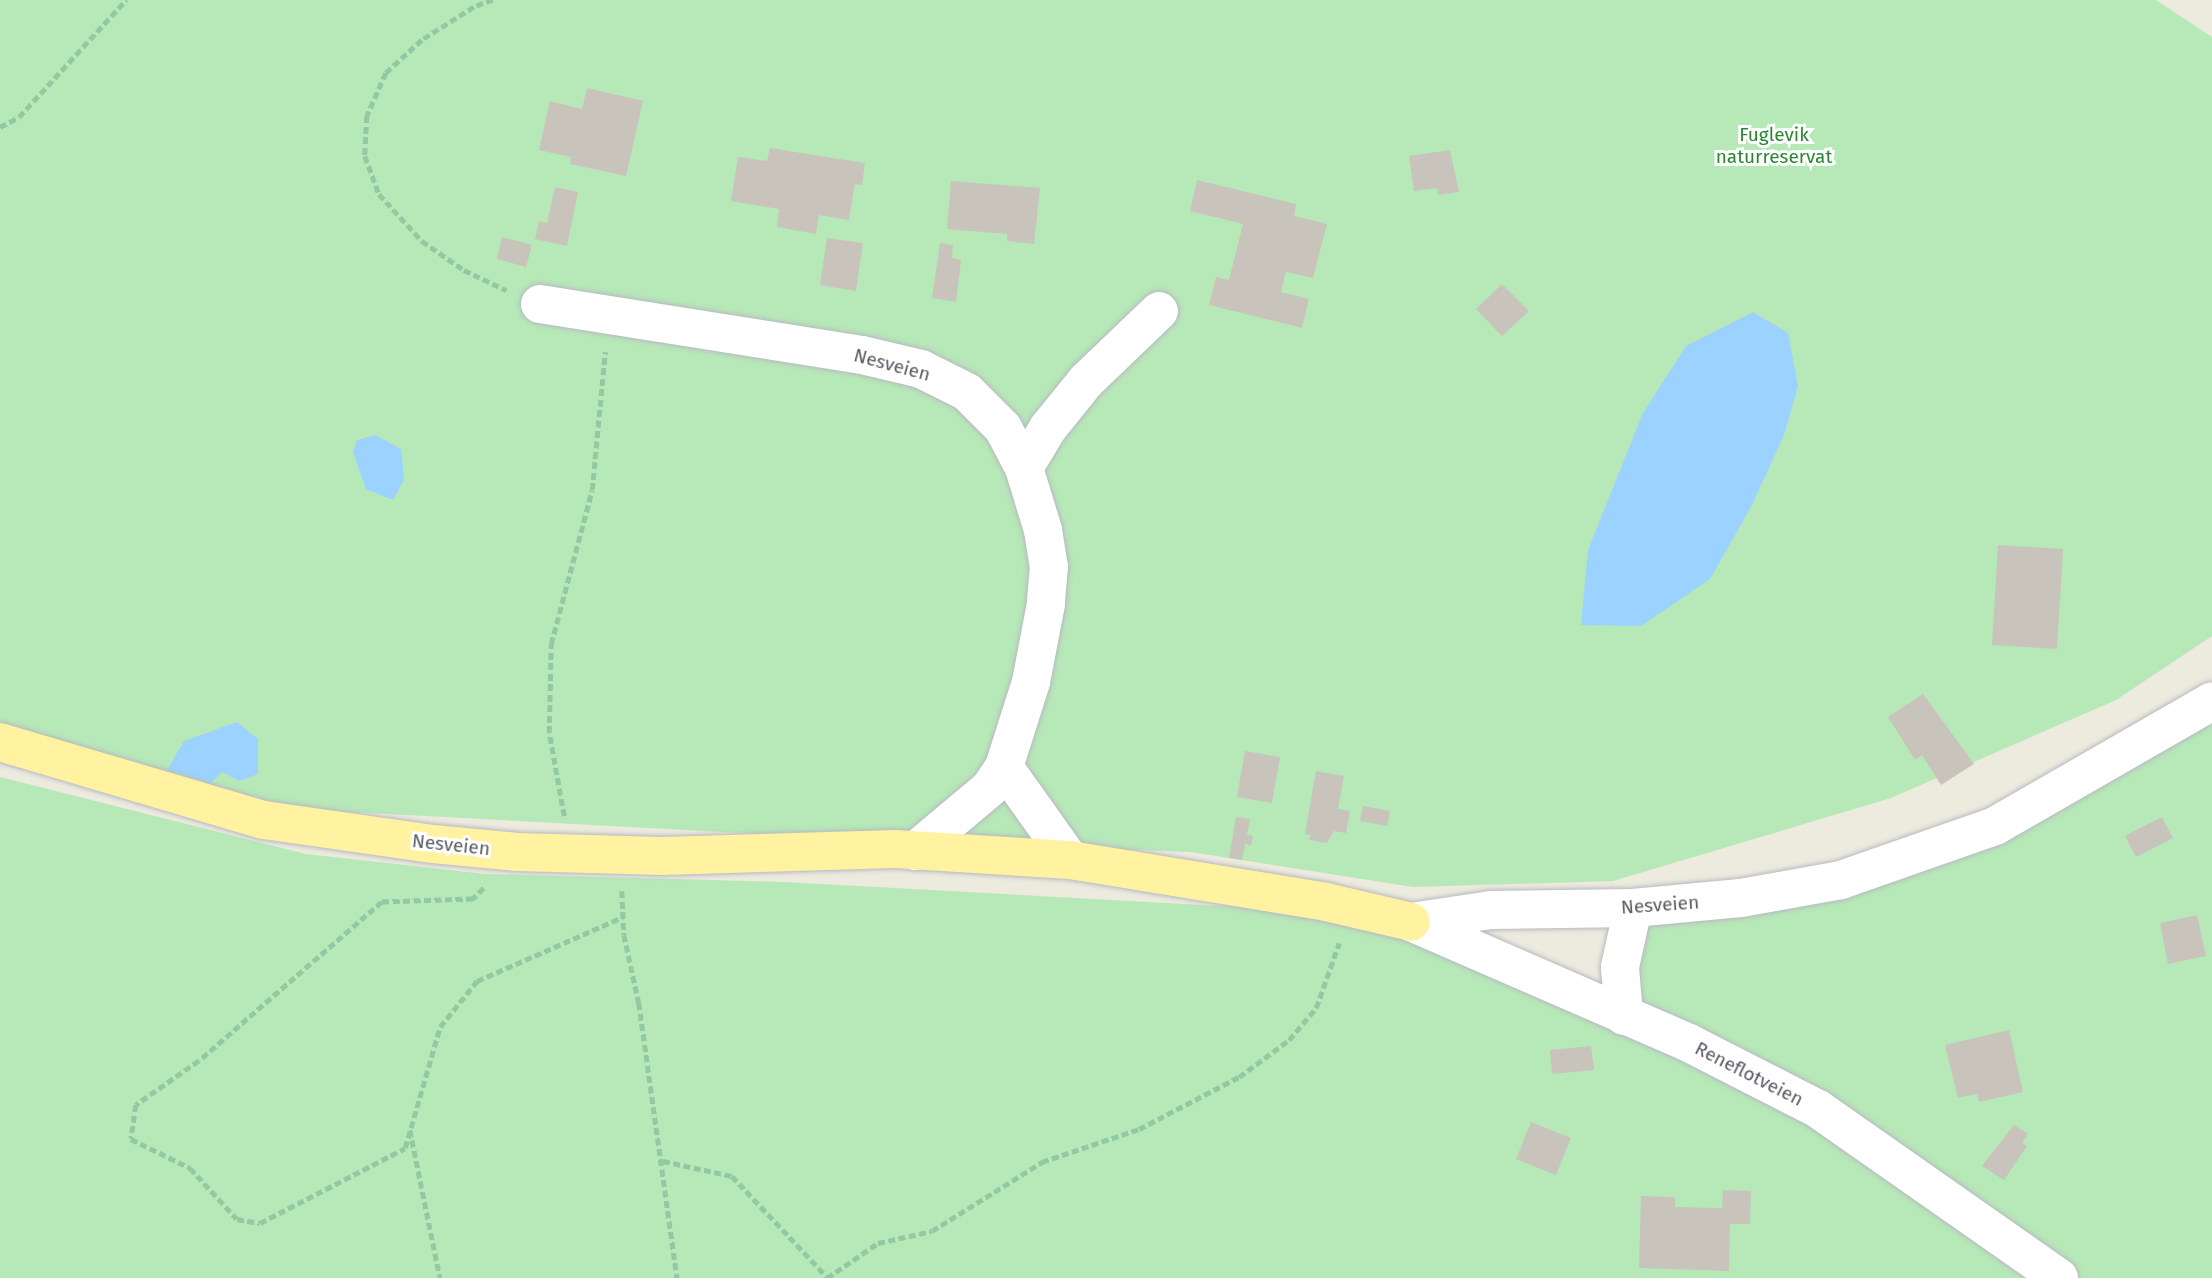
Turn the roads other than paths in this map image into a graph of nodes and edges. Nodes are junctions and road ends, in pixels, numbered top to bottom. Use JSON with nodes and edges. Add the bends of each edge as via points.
{"nodes":[{"id":1,"x":540,"y":304,"type":"road end"},
{"id":2,"x":1159,"y":311,"type":"dead end"},
{"id":3,"x":1024,"y":468,"type":"junction"},
{"id":4,"x":2212,"y":701,"type":"edge"},
{"id":5,"x":0,"y":742,"type":"edge"},
{"id":6,"x":1004,"y":767,"type":"junction"},
{"id":7,"x":915,"y":851,"type":"junction"},
{"id":8,"x":1070,"y":860,"type":"junction"},
{"id":9,"x":1633,"y":908,"type":"junction"},
{"id":10,"x":1411,"y":922,"type":"junction"},
{"id":11,"x":1624,"y":1016,"type":"junction"},
{"id":12,"x":2059,"y":1278,"type":"edge"}],
"edges":[{"from":1,"to":3,"type":"street","name":"Nesveien","via":[[862,355],[921,369],[967,392],[1003,428]]},
{"from":2,"to":3,"type":"street","via":[[1086,381],[1048,428]]},
{"from":3,"to":6,"type":"street","name":"Nesveien","via":[[1044,530],[1047,592],[1031,682]]},
{"from":4,"to":9,"type":"street","name":"Nesveien","via":[[1995,826],[1841,880],[1741,898]]},
{"from":5,"to":7,"type":"main road","name":"Nesveien","via":[[264,820],[519,852]]},
{"from":6,"to":7,"type":"street","name":"Nesveien","via":[[990,788]]},
{"from":6,"to":8,"type":"street"},
{"from":7,"to":8,"type":"main road","name":"Nesveien"},
{"from":8,"to":10,"type":"main road","name":"Nesveien","via":[[1348,906]]},
{"from":9,"to":10,"type":"street","name":"Nesveien","via":[[1491,910]]},
{"from":9,"to":11,"type":"street","via":[[1620,967]]},
{"from":10,"to":11,"type":"street","name":"Reneflotveien"},
{"from":11,"to":12,"type":"street","name":"Reneflotveien","via":[[1689,1043],[1818,1109]]}]}
